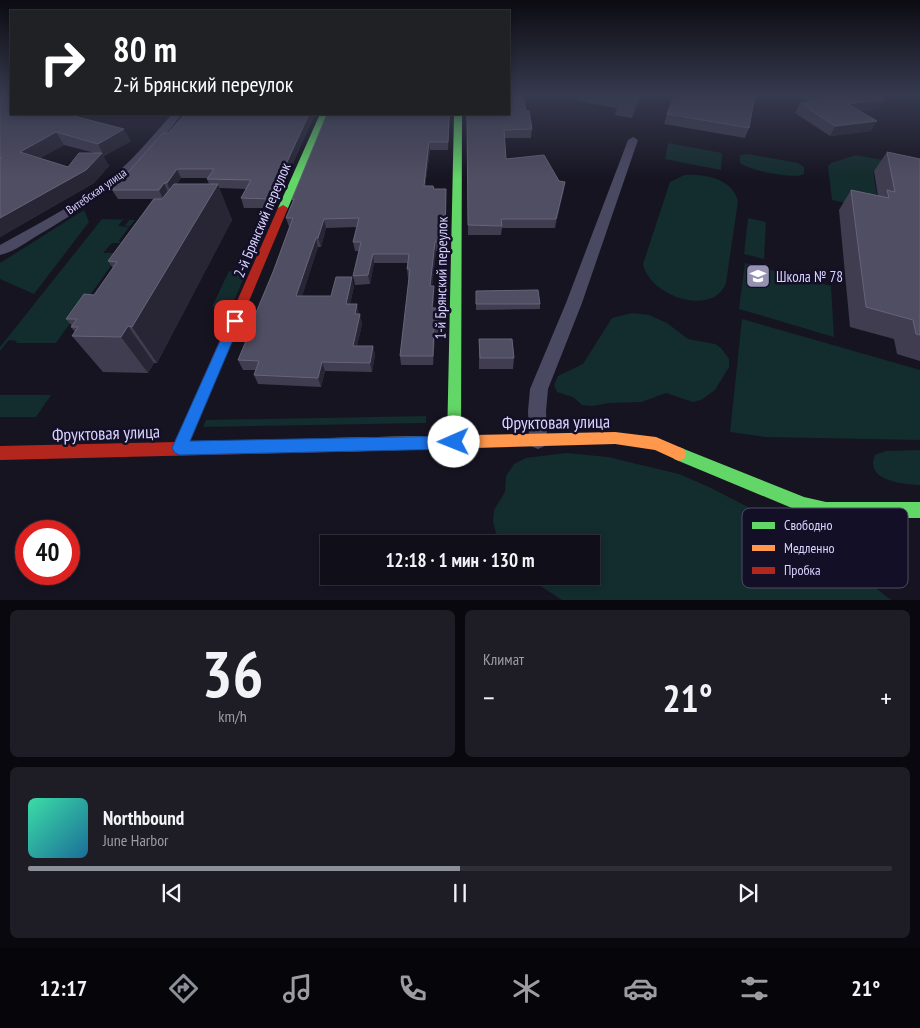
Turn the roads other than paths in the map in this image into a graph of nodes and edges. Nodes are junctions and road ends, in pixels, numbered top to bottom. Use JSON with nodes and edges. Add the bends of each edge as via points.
{"nodes":[{"id":1,"x":169,"y":123,"type":"edge"},
{"id":2,"x":320,"y":123,"type":"edge"},
{"id":3,"x":458,"y":123,"type":"edge"},
{"id":4,"x":633,"y":140,"type":"dead end"},
{"id":5,"x":0,"y":251,"type":"edge"},
{"id":6,"x":538,"y":440,"type":"junction"},
{"id":7,"x":454,"y":442,"type":"junction"},
{"id":8,"x":180,"y":448,"type":"junction"},
{"id":9,"x":0,"y":454,"type":"edge"},
{"id":10,"x":817,"y":508,"type":"edge"}],
"edges":[{"from":1,"to":5,"type":"street","name":"Витебская улица","via":[[117,178],[93,196]]},
{"from":2,"to":8,"type":"street","name":"2-й Брянский переулок"},
{"from":3,"to":7,"type":"street","name":"1-й Брянский переулок"},
{"from":4,"to":6,"type":"street","via":[[539,389]]},
{"from":6,"to":7,"type":"street","name":"Фруктовая улица"},
{"from":6,"to":10,"type":"street","name":"Фруктовая улица","via":[[633,440],[656,444]]},
{"from":7,"to":8,"type":"street","name":"Фруктовая улица"},
{"from":8,"to":9,"type":"street","name":"Фруктовая улица"}]}
